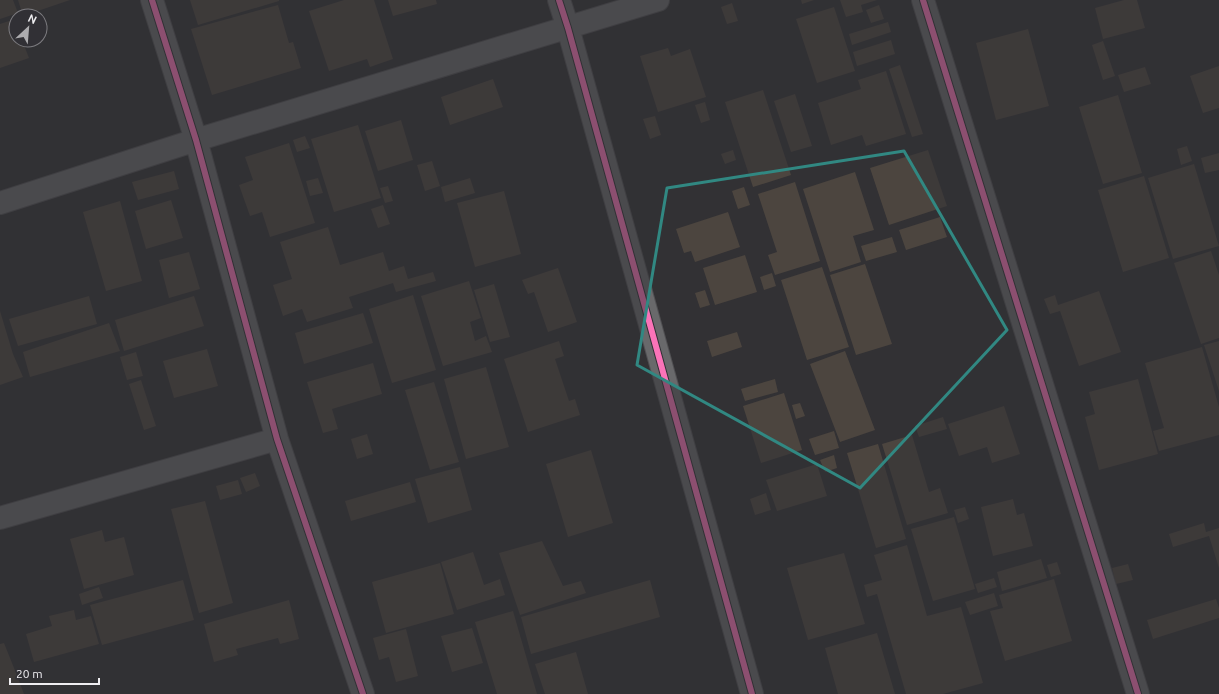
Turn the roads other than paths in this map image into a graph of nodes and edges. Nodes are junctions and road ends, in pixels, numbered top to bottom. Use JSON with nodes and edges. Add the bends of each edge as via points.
{"nodes":[{"id":1,"x":152,"y":0,"type":"edge"},
{"id":2,"x":559,"y":0,"type":"edge"},
{"id":3,"x":658,"y":0,"type":"edge"},
{"id":4,"x":923,"y":0,"type":"edge"},
{"id":5,"x":568,"y":28,"type":"junction"},
{"id":6,"x":196,"y":140,"type":"junction"},
{"id":7,"x":0,"y":204,"type":"edge"},
{"id":8,"x":277,"y":439,"type":"junction"},
{"id":9,"x":0,"y":518,"type":"edge"},
{"id":10,"x":363,"y":694,"type":"edge"},
{"id":11,"x":752,"y":694,"type":"edge"},
{"id":12,"x":1138,"y":694,"type":"edge"}],
"edges":[{"from":1,"to":6,"type":"street"},
{"from":2,"to":5,"type":"street"},
{"from":3,"to":5,"type":"street"},
{"from":4,"to":12,"type":"street"},
{"from":5,"to":6,"type":"street"},
{"from":5,"to":11,"type":"street"},
{"from":6,"to":7,"type":"street"},
{"from":6,"to":8,"type":"street"},
{"from":8,"to":9,"type":"street"},
{"from":8,"to":10,"type":"street"}]}
